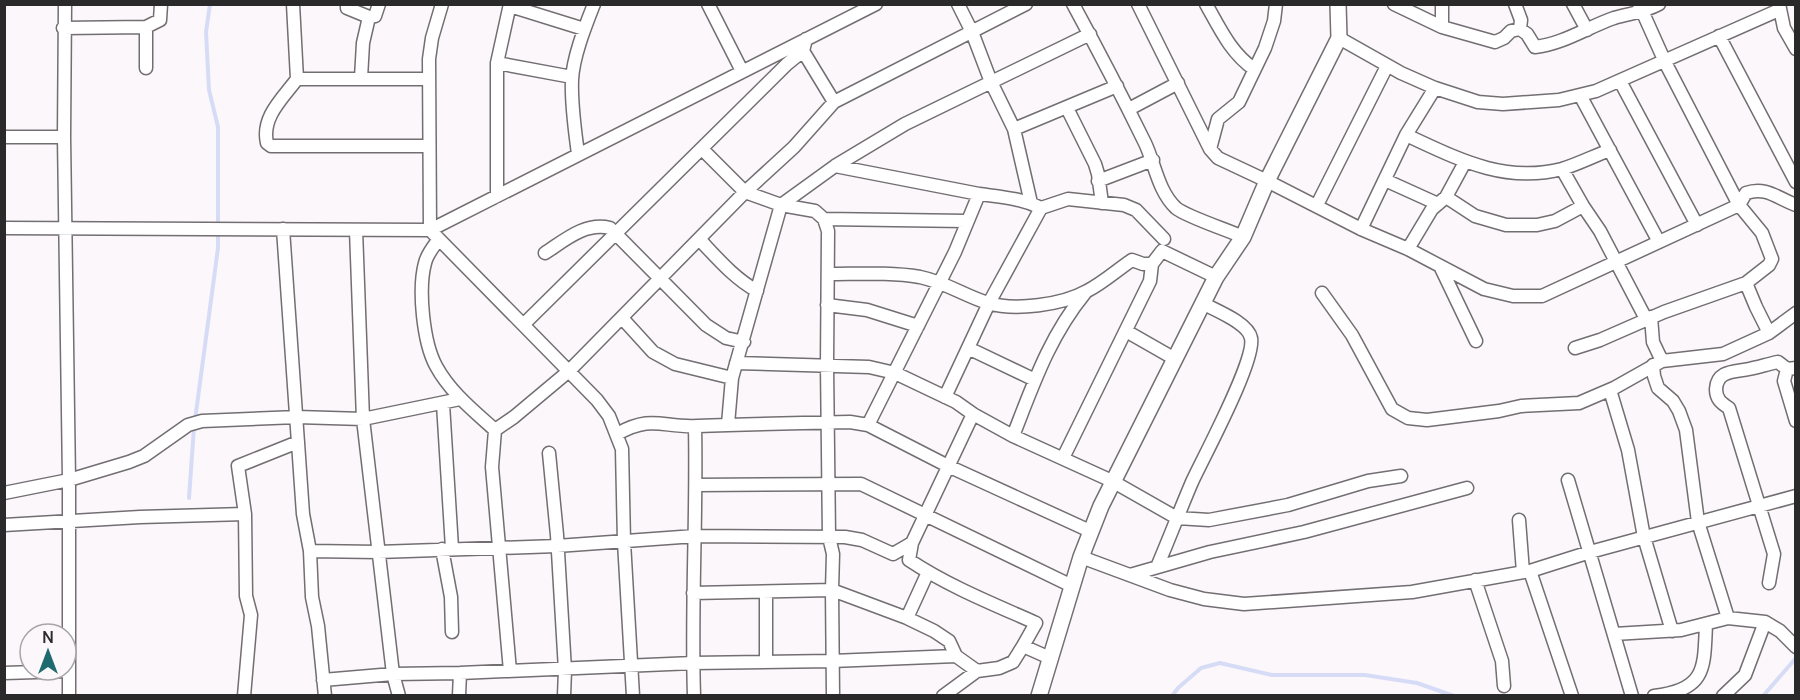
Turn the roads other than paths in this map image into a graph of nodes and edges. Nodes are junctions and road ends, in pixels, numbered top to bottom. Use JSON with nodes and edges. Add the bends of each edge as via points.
{"nodes":[{"id":1,"x":65,"y":4,"type":"edge"},
{"id":2,"x":161,"y":4,"type":"edge"},
{"id":3,"x":293,"y":4,"type":"edge"},
{"id":4,"x":347,"y":4,"type":"edge"},
{"id":5,"x":379,"y":4,"type":"edge"},
{"id":6,"x":442,"y":4,"type":"edge"},
{"id":7,"x":594,"y":4,"type":"edge"},
{"id":8,"x":708,"y":4,"type":"edge"},
{"id":9,"x":876,"y":4,"type":"edge"},
{"id":10,"x":958,"y":4,"type":"edge"},
{"id":11,"x":1026,"y":4,"type":"edge"},
{"id":12,"x":1073,"y":4,"type":"edge"},
{"id":13,"x":1138,"y":4,"type":"edge"},
{"id":14,"x":1206,"y":4,"type":"edge"},
{"id":15,"x":1276,"y":4,"type":"edge"},
{"id":16,"x":1338,"y":4,"type":"edge"},
{"id":17,"x":1394,"y":4,"type":"edge"},
{"id":18,"x":1442,"y":4,"type":"edge"},
{"id":19,"x":1515,"y":4,"type":"edge"},
{"id":20,"x":1573,"y":4,"type":"edge"},
{"id":21,"x":1659,"y":4,"type":"edge"},
{"id":22,"x":510,"y":5,"type":"edge"},
{"id":23,"x":1779,"y":7,"type":"edge"},
{"id":24,"x":1641,"y":8,"type":"edge"},
{"id":25,"x":369,"y":16,"type":"junction"},
{"id":26,"x":146,"y":27,"type":"junction"},
{"id":27,"x":1442,"y":27,"type":"junction"},
{"id":28,"x":63,"y":28,"type":"junction"},
{"id":29,"x":585,"y":29,"type":"junction"},
{"id":30,"x":1520,"y":29,"type":"junction"},
{"id":31,"x":1587,"y":30,"type":"junction"},
{"id":32,"x":1790,"y":30,"type":"edge"},
{"id":33,"x":972,"y":32,"type":"junction"},
{"id":34,"x":1089,"y":34,"type":"junction"},
{"id":35,"x":1719,"y":36,"type":"junction"},
{"id":36,"x":1339,"y":38,"type":"junction"},
{"id":37,"x":805,"y":45,"type":"junction"},
{"id":38,"x":1796,"y":49,"type":"edge"},
{"id":39,"x":1665,"y":62,"type":"junction"},
{"id":40,"x":497,"y":63,"type":"junction"},
{"id":41,"x":1387,"y":66,"type":"junction"},
{"id":42,"x":146,"y":68,"type":"dead end"},
{"id":43,"x":1254,"y":69,"type":"junction"},
{"id":44,"x":742,"y":71,"type":"junction"},
{"id":45,"x":572,"y":77,"type":"junction"},
{"id":46,"x":361,"y":78,"type":"junction"},
{"id":47,"x":297,"y":79,"type":"junction"},
{"id":48,"x":429,"y":79,"type":"junction"},
{"id":49,"x":1620,"y":81,"type":"junction"},
{"id":50,"x":991,"y":82,"type":"junction"},
{"id":51,"x":1178,"y":83,"type":"junction"},
{"id":52,"x":1117,"y":86,"type":"junction"},
{"id":53,"x":1435,"y":88,"type":"junction"},
{"id":54,"x":1580,"y":95,"type":"junction"},
{"id":55,"x":834,"y":102,"type":"junction"},
{"id":56,"x":1067,"y":108,"type":"junction"},
{"id":57,"x":1128,"y":109,"type":"junction"},
{"id":58,"x":1014,"y":129,"type":"junction"},
{"id":59,"x":1406,"y":135,"type":"junction"},
{"id":60,"x":4,"y":137,"type":"edge"},
{"id":61,"x":64,"y":137,"type":"junction"},
{"id":62,"x":428,"y":146,"type":"junction"},
{"id":63,"x":702,"y":149,"type":"junction"},
{"id":64,"x":1210,"y":149,"type":"junction"},
{"id":65,"x":1610,"y":150,"type":"junction"},
{"id":66,"x":578,"y":154,"type":"junction"},
{"id":67,"x":1153,"y":160,"type":"junction"},
{"id":68,"x":1465,"y":162,"type":"junction"},
{"id":69,"x":835,"y":166,"type":"junction"},
{"id":70,"x":1562,"y":168,"type":"junction"},
{"id":71,"x":1385,"y":180,"type":"junction"},
{"id":72,"x":1098,"y":181,"type":"junction"},
{"id":73,"x":1267,"y":181,"type":"junction"},
{"id":74,"x":1796,"y":182,"type":"edge"},
{"id":75,"x":746,"y":192,"type":"junction"},
{"id":76,"x":979,"y":194,"type":"junction"},
{"id":77,"x":497,"y":196,"type":"junction"},
{"id":78,"x":1442,"y":201,"type":"junction"},
{"id":79,"x":1102,"y":203,"type":"junction"},
{"id":80,"x":781,"y":205,"type":"junction"},
{"id":81,"x":1036,"y":205,"type":"junction"},
{"id":82,"x":1739,"y":205,"type":"junction"},
{"id":83,"x":1796,"y":205,"type":"edge"},
{"id":84,"x":1317,"y":206,"type":"junction"},
{"id":85,"x":1583,"y":206,"type":"junction"},
{"id":86,"x":824,"y":219,"type":"junction"},
{"id":87,"x":966,"y":221,"type":"junction"},
{"id":88,"x":1697,"y":225,"type":"junction"},
{"id":89,"x":4,"y":228,"type":"edge"},
{"id":90,"x":65,"y":229,"type":"junction"},
{"id":91,"x":283,"y":229,"type":"junction"},
{"id":92,"x":1360,"y":229,"type":"junction"},
{"id":93,"x":356,"y":230,"type":"junction"},
{"id":94,"x":430,"y":230,"type":"junction"},
{"id":95,"x":615,"y":233,"type":"junction"},
{"id":96,"x":1243,"y":237,"type":"junction"},
{"id":97,"x":439,"y":239,"type":"junction"},
{"id":98,"x":1164,"y":239,"type":"dead end"},
{"id":99,"x":700,"y":240,"type":"junction"},
{"id":100,"x":1659,"y":242,"type":"junction"},
{"id":101,"x":1408,"y":249,"type":"junction"},
{"id":102,"x":544,"y":253,"type":"dead end"},
{"id":103,"x":1617,"y":262,"type":"junction"},
{"id":104,"x":1152,"y":264,"type":"junction"},
{"id":105,"x":1441,"y":268,"type":"junction"},
{"id":106,"x":828,"y":274,"type":"junction"},
{"id":107,"x":1216,"y":277,"type":"junction"},
{"id":108,"x":662,"y":278,"type":"junction"},
{"id":109,"x":940,"y":282,"type":"junction"},
{"id":110,"x":1746,"y":283,"type":"junction"},
{"id":111,"x":757,"y":291,"type":"junction"},
{"id":112,"x":1086,"y":292,"type":"junction"},
{"id":113,"x":1322,"y":293,"type":"dead end"},
{"id":114,"x":989,"y":303,"type":"junction"},
{"id":115,"x":1204,"y":304,"type":"junction"},
{"id":116,"x":827,"y":305,"type":"junction"},
{"id":117,"x":1796,"y":313,"type":"edge"},
{"id":118,"x":622,"y":318,"type":"junction"},
{"id":119,"x":1649,"y":318,"type":"junction"},
{"id":120,"x":524,"y":324,"type":"junction"},
{"id":121,"x":918,"y":326,"type":"junction"},
{"id":122,"x":1126,"y":331,"type":"junction"},
{"id":123,"x":1769,"y":333,"type":"junction"},
{"id":124,"x":1476,"y":341,"type":"dead end"},
{"id":125,"x":744,"y":342,"type":"junction"},
{"id":126,"x":968,"y":348,"type":"junction"},
{"id":127,"x":1575,"y":348,"type":"dead end"},
{"id":128,"x":1175,"y":359,"type":"junction"},
{"id":129,"x":736,"y":363,"type":"junction"},
{"id":130,"x":1658,"y":363,"type":"junction"},
{"id":131,"x":827,"y":365,"type":"junction"},
{"id":132,"x":1791,"y":369,"type":"edge"},
{"id":133,"x":569,"y":372,"type":"junction"},
{"id":134,"x":895,"y":374,"type":"junction"},
{"id":135,"x":732,"y":378,"type":"junction"},
{"id":136,"x":1035,"y":380,"type":"junction"},
{"id":137,"x":1610,"y":390,"type":"junction"},
{"id":138,"x":945,"y":397,"type":"junction"},
{"id":139,"x":460,"y":399,"type":"junction"},
{"id":140,"x":443,"y":404,"type":"junction"},
{"id":141,"x":972,"y":414,"type":"junction"},
{"id":142,"x":297,"y":417,"type":"junction"},
{"id":143,"x":363,"y":419,"type":"junction"},
{"id":144,"x":1796,"y":421,"type":"edge"},
{"id":145,"x":828,"y":423,"type":"junction"},
{"id":146,"x":728,"y":424,"type":"junction"},
{"id":147,"x":868,"y":426,"type":"junction"},
{"id":148,"x":695,"y":427,"type":"junction"},
{"id":149,"x":495,"y":430,"type":"junction"},
{"id":150,"x":617,"y":434,"type":"junction"},
{"id":151,"x":1013,"y":436,"type":"junction"},
{"id":152,"x":298,"y":442,"type":"junction"},
{"id":153,"x":549,"y":453,"type":"dead end"},
{"id":154,"x":1063,"y":458,"type":"junction"},
{"id":155,"x":948,"y":466,"type":"junction"},
{"id":156,"x":1401,"y":476,"type":"dead end"},
{"id":157,"x":69,"y":480,"type":"junction"},
{"id":158,"x":1568,"y":480,"type":"dead end"},
{"id":159,"x":1112,"y":481,"type":"junction"},
{"id":160,"x":829,"y":483,"type":"junction"},
{"id":161,"x":696,"y":484,"type":"junction"},
{"id":162,"x":1467,"y":488,"type":"dead end"},
{"id":163,"x":4,"y":493,"type":"edge"},
{"id":164,"x":1796,"y":496,"type":"edge"},
{"id":165,"x":1759,"y":506,"type":"junction"},
{"id":166,"x":245,"y":514,"type":"junction"},
{"id":167,"x":926,"y":514,"type":"junction"},
{"id":168,"x":1177,"y":518,"type":"junction"},
{"id":169,"x":1519,"y":520,"type":"dead end"},
{"id":170,"x":69,"y":522,"type":"junction"},
{"id":171,"x":1698,"y":522,"type":"junction"},
{"id":172,"x":4,"y":525,"type":"edge"},
{"id":173,"x":1090,"y":531,"type":"junction"},
{"id":174,"x":695,"y":536,"type":"junction"},
{"id":175,"x":829,"y":537,"type":"junction"},
{"id":176,"x":1644,"y":537,"type":"junction"},
{"id":177,"x":624,"y":542,"type":"junction"},
{"id":178,"x":912,"y":543,"type":"junction"},
{"id":179,"x":557,"y":546,"type":"junction"},
{"id":180,"x":500,"y":547,"type":"junction"},
{"id":181,"x":447,"y":548,"type":"junction"},
{"id":182,"x":310,"y":551,"type":"junction"},
{"id":183,"x":378,"y":552,"type":"junction"},
{"id":184,"x":1590,"y":552,"type":"junction"},
{"id":185,"x":1081,"y":557,"type":"junction"},
{"id":186,"x":1157,"y":567,"type":"junction"},
{"id":187,"x":1527,"y":571,"type":"junction"},
{"id":188,"x":928,"y":572,"type":"junction"},
{"id":189,"x":1130,"y":575,"type":"junction"},
{"id":190,"x":1475,"y":580,"type":"junction"},
{"id":191,"x":1769,"y":583,"type":"dead end"},
{"id":192,"x":1072,"y":586,"type":"junction"},
{"id":193,"x":832,"y":590,"type":"junction"},
{"id":194,"x":766,"y":592,"type":"junction"},
{"id":195,"x":693,"y":593,"type":"junction"},
{"id":196,"x":907,"y":618,"type":"junction"},
{"id":197,"x":1728,"y":618,"type":"junction"},
{"id":198,"x":69,"y":622,"type":"edge"},
{"id":199,"x":1765,"y":622,"type":"junction"},
{"id":200,"x":1706,"y":624,"type":"junction"},
{"id":201,"x":1672,"y":631,"type":"junction"},
{"id":202,"x":452,"y":632,"type":"dead end"},
{"id":203,"x":1614,"y":634,"type":"junction"},
{"id":204,"x":1023,"y":646,"type":"junction"},
{"id":205,"x":1796,"y":647,"type":"edge"},
{"id":206,"x":956,"y":656,"type":"junction"},
{"id":207,"x":1050,"y":658,"type":"junction"},
{"id":208,"x":766,"y":661,"type":"junction"},
{"id":209,"x":832,"y":661,"type":"junction"},
{"id":210,"x":693,"y":663,"type":"junction"},
{"id":211,"x":631,"y":665,"type":"junction"},
{"id":212,"x":565,"y":670,"type":"junction"},
{"id":213,"x":510,"y":671,"type":"junction"},
{"id":214,"x":977,"y":671,"type":"junction"},
{"id":215,"x":393,"y":674,"type":"junction"},
{"id":216,"x":460,"y":674,"type":"junction"},
{"id":217,"x":323,"y":680,"type":"junction"},
{"id":218,"x":1504,"y":686,"type":"dead end"},
{"id":219,"x":244,"y":696,"type":"edge"},
{"id":220,"x":325,"y":696,"type":"edge"},
{"id":221,"x":399,"y":696,"type":"edge"},
{"id":222,"x":459,"y":696,"type":"edge"},
{"id":223,"x":564,"y":696,"type":"edge"},
{"id":224,"x":633,"y":696,"type":"edge"},
{"id":225,"x":694,"y":696,"type":"edge"},
{"id":226,"x":833,"y":696,"type":"edge"},
{"id":227,"x":943,"y":696,"type":"edge"},
{"id":228,"x":1039,"y":696,"type":"edge"},
{"id":229,"x":1572,"y":696,"type":"edge"},
{"id":230,"x":1632,"y":696,"type":"edge"},
{"id":231,"x":1654,"y":696,"type":"edge"},
{"id":232,"x":1723,"y":696,"type":"edge"}],
"edges":[{"from":1,"to":28,"type":"street"},
{"from":2,"to":26,"type":"street","via":[[160,20]]},
{"from":3,"to":47,"type":"street"},
{"from":4,"to":25,"type":"street","via":[[346,8]]},
{"from":5,"to":25,"type":"street","via":[[375,15]]},
{"from":6,"to":48,"type":"street","via":[[432,38]]},
{"from":7,"to":29,"type":"street"},
{"from":8,"to":44,"type":"street"},
{"from":9,"to":37,"type":"street"},
{"from":10,"to":33,"type":"street"},
{"from":11,"to":33,"type":"street"},
{"from":12,"to":34,"type":"street"},
{"from":13,"to":51,"type":"street"},
{"from":14,"to":43,"type":"street","via":[[1226,41]]},
{"from":15,"to":43,"type":"street","via":[[1271,31]]},
{"from":16,"to":36,"type":"main road"},
{"from":17,"to":27,"type":"street"},
{"from":18,"to":27,"type":"street"},
{"from":19,"to":30,"type":"street"},
{"from":20,"to":31,"type":"street"},
{"from":21,"to":24,"type":"street"},
{"from":22,"to":29,"type":"street"},
{"from":22,"to":40,"type":"street"},
{"from":23,"to":32,"type":"street"},
{"from":23,"to":35,"type":"street"},
{"from":24,"to":31,"type":"street"},
{"from":24,"to":39,"type":"street"},
{"from":25,"to":46,"type":"street"},
{"from":26,"to":28,"type":"street"},
{"from":26,"to":42,"type":"street"},
{"from":27,"to":30,"type":"street","via":[[1495,42]]},
{"from":28,"to":61,"type":"street"},
{"from":29,"to":45,"type":"street"},
{"from":30,"to":31,"type":"street","via":[[1535,47]]},
{"from":32,"to":38,"type":"street"},
{"from":33,"to":50,"type":"street"},
{"from":33,"to":55,"type":"street"},
{"from":34,"to":50,"type":"street"},
{"from":34,"to":52,"type":"street"},
{"from":35,"to":39,"type":"street"},
{"from":35,"to":74,"type":"street"},
{"from":36,"to":41,"type":"street"},
{"from":36,"to":73,"type":"main road"},
{"from":37,"to":44,"type":"street"},
{"from":37,"to":55,"type":"street"},
{"from":37,"to":63,"type":"street"},
{"from":39,"to":49,"type":"street"},
{"from":39,"to":82,"type":"street"},
{"from":40,"to":45,"type":"street"},
{"from":40,"to":77,"type":"street"},
{"from":41,"to":53,"type":"street"},
{"from":41,"to":84,"type":"street"},
{"from":43,"to":64,"type":"street","via":[[1239,102],[1218,118]]},
{"from":44,"to":66,"type":"street"},
{"from":45,"to":66,"type":"street"},
{"from":46,"to":47,"type":"street"},
{"from":46,"to":48,"type":"street"},
{"from":47,"to":62,"type":"street","via":[[270,116],[265,137],[271,146]]},
{"from":48,"to":62,"type":"street"},
{"from":49,"to":54,"type":"street"},
{"from":49,"to":88,"type":"street"},
{"from":50,"to":58,"type":"street"},
{"from":50,"to":69,"type":"street","via":[[905,124]]},
{"from":51,"to":57,"type":"street"},
{"from":51,"to":64,"type":"street"},
{"from":52,"to":56,"type":"street"},
{"from":52,"to":57,"type":"street"},
{"from":53,"to":54,"type":"street","via":[[1478,102],[1503,104]]},
{"from":53,"to":59,"type":"street"},
{"from":54,"to":65,"type":"street"},
{"from":55,"to":75,"type":"street"},
{"from":56,"to":58,"type":"street"},
{"from":56,"to":72,"type":"street","via":[[1095,164]]},
{"from":57,"to":67,"type":"street"},
{"from":58,"to":81,"type":"street"},
{"from":59,"to":68,"type":"street"},
{"from":59,"to":71,"type":"street"},
{"from":60,"to":61,"type":"street"},
{"from":61,"to":90,"type":"street"},
{"from":62,"to":94,"type":"street"},
{"from":63,"to":75,"type":"street"},
{"from":63,"to":95,"type":"street"},
{"from":64,"to":73,"type":"street","via":[[1218,158]]},
{"from":65,"to":70,"type":"street"},
{"from":65,"to":100,"type":"street"},
{"from":66,"to":77,"type":"street"},
{"from":67,"to":72,"type":"street"},
{"from":67,"to":96,"type":"street","via":[[1162,189],[1179,210]]},
{"from":68,"to":70,"type":"street","via":[[1494,171]]},
{"from":68,"to":78,"type":"street"},
{"from":69,"to":76,"type":"street"},
{"from":69,"to":80,"type":"street"},
{"from":70,"to":85,"type":"street"},
{"from":71,"to":78,"type":"street"},
{"from":71,"to":92,"type":"street"},
{"from":72,"to":79,"type":"street"},
{"from":73,"to":84,"type":"street"},
{"from":73,"to":96,"type":"main road"},
{"from":75,"to":80,"type":"street"},
{"from":75,"to":99,"type":"street"},
{"from":76,"to":81,"type":"street"},
{"from":76,"to":87,"type":"street"},
{"from":77,"to":94,"type":"street"},
{"from":78,"to":85,"type":"street","via":[[1506,225],[1555,221]]},
{"from":78,"to":101,"type":"street","via":[[1432,209]]},
{"from":79,"to":81,"type":"street","via":[[1068,200]]},
{"from":79,"to":98,"type":"street","via":[[1136,210]]},
{"from":80,"to":86,"type":"street","via":[[814,211]]},
{"from":80,"to":111,"type":"street"},
{"from":81,"to":114,"type":"street"},
{"from":82,"to":83,"type":"street","via":[[1746,193],[1756,189]]},
{"from":82,"to":88,"type":"street"},
{"from":82,"to":110,"type":"street","via":[[1762,233],[1772,259]]},
{"from":84,"to":92,"type":"street"},
{"from":85,"to":103,"type":"street"},
{"from":86,"to":87,"type":"street"},
{"from":86,"to":106,"type":"street","via":[[828,231]]},
{"from":87,"to":109,"type":"street"},
{"from":88,"to":100,"type":"street"},
{"from":89,"to":90,"type":"street"},
{"from":90,"to":91,"type":"street"},
{"from":90,"to":157,"type":"street"},
{"from":91,"to":93,"type":"street"},
{"from":91,"to":142,"type":"street"},
{"from":92,"to":101,"type":"street"},
{"from":93,"to":94,"type":"street"},
{"from":93,"to":143,"type":"street"},
{"from":94,"to":97,"type":"street"},
{"from":95,"to":102,"type":"street","via":[[610,228],[593,226]]},
{"from":95,"to":108,"type":"street"},
{"from":95,"to":120,"type":"street"},
{"from":96,"to":107,"type":"main road"},
{"from":97,"to":120,"type":"street"},
{"from":97,"to":139,"type":"street","via":[[425,260],[425,321],[436,367]]},
{"from":99,"to":108,"type":"street"},
{"from":99,"to":111,"type":"street","via":[[744,284]]},
{"from":100,"to":103,"type":"street"},
{"from":101,"to":105,"type":"street"},
{"from":103,"to":105,"type":"street","via":[[1542,296],[1513,296],[1484,289]]},
{"from":103,"to":119,"type":"street"},
{"from":104,"to":107,"type":"street","via":[[1162,251]]},
{"from":104,"to":112,"type":"street","via":[[1132,260]]},
{"from":104,"to":122,"type":"street","via":[[1150,281]]},
{"from":105,"to":124,"type":"street"},
{"from":106,"to":109,"type":"street","via":[[901,275]]},
{"from":106,"to":116,"type":"street"},
{"from":107,"to":115,"type":"main road"},
{"from":108,"to":118,"type":"street"},
{"from":108,"to":125,"type":"street","via":[[714,332]]},
{"from":109,"to":114,"type":"street"},
{"from":109,"to":121,"type":"street"},
{"from":110,"to":119,"type":"street"},
{"from":110,"to":123,"type":"street"},
{"from":111,"to":125,"type":"street"},
{"from":112,"to":114,"type":"street","via":[[1028,306]]},
{"from":112,"to":136,"type":"street","via":[[1064,319]]},
{"from":113,"to":137,"type":"street","via":[[1352,335],[1392,409],[1408,418],[1427,420],[1521,406],[1579,403]]},
{"from":114,"to":126,"type":"street"},
{"from":115,"to":128,"type":"main road"},
{"from":115,"to":168,"type":"street","via":[[1246,327],[1252,345]]},
{"from":116,"to":121,"type":"street","via":[[867,310]]},
{"from":116,"to":131,"type":"street"},
{"from":117,"to":123,"type":"street"},
{"from":118,"to":133,"type":"street"},
{"from":118,"to":135,"type":"street","via":[[653,352],[675,364]]},
{"from":119,"to":127,"type":"street"},
{"from":119,"to":130,"type":"street"},
{"from":120,"to":133,"type":"street"},
{"from":121,"to":134,"type":"street"},
{"from":122,"to":128,"type":"street"},
{"from":122,"to":154,"type":"street"},
{"from":123,"to":130,"type":"street","via":[[1723,354]]},
{"from":125,"to":129,"type":"street"},
{"from":126,"to":136,"type":"street"},
{"from":126,"to":138,"type":"street"},
{"from":128,"to":159,"type":"main road"},
{"from":129,"to":131,"type":"street"},
{"from":129,"to":135,"type":"street"},
{"from":130,"to":137,"type":"street"},
{"from":130,"to":171,"type":"street","via":[[1654,376],[1658,388],[1673,401],[1686,430]]},
{"from":131,"to":134,"type":"street"},
{"from":131,"to":145,"type":"street"},
{"from":132,"to":144,"type":"street","via":[[1784,381]]},
{"from":132,"to":165,"type":"street","via":[[1778,362],[1732,370],[1717,382],[1718,400],[1729,408]]},
{"from":133,"to":149,"type":"street"},
{"from":133,"to":150,"type":"street","via":[[597,400]]},
{"from":134,"to":138,"type":"street"},
{"from":134,"to":147,"type":"street"},
{"from":135,"to":146,"type":"street"},
{"from":136,"to":151,"type":"street"},
{"from":137,"to":176,"type":"street","via":[[1628,450]]},
{"from":138,"to":141,"type":"street"},
{"from":139,"to":140,"type":"street"},
{"from":139,"to":149,"type":"street"},
{"from":140,"to":143,"type":"street"},
{"from":140,"to":181,"type":"street"},
{"from":141,"to":151,"type":"street"},
{"from":141,"to":155,"type":"street"},
{"from":142,"to":143,"type":"street"},
{"from":142,"to":152,"type":"street"},
{"from":142,"to":157,"type":"street","via":[[188,425],[144,456]]},
{"from":143,"to":183,"type":"street"},
{"from":145,"to":146,"type":"street"},
{"from":145,"to":147,"type":"street"},
{"from":145,"to":160,"type":"street"},
{"from":146,"to":148,"type":"street"},
{"from":147,"to":155,"type":"street"},
{"from":148,"to":150,"type":"street","via":[[646,423]]},
{"from":148,"to":161,"type":"street"},
{"from":149,"to":180,"type":"street","via":[[492,467]]},
{"from":150,"to":177,"type":"street","via":[[624,466]]},
{"from":151,"to":154,"type":"street"},
{"from":152,"to":166,"type":"street","via":[[238,466]]},
{"from":152,"to":182,"type":"street"},
{"from":153,"to":179,"type":"street"},
{"from":154,"to":159,"type":"street"},
{"from":155,"to":167,"type":"street"},
{"from":155,"to":173,"type":"street"},
{"from":156,"to":168,"type":"street","via":[[1368,481],[1288,505],[1209,520]]},
{"from":157,"to":163,"type":"street"},
{"from":157,"to":170,"type":"street"},
{"from":158,"to":184,"type":"street"},
{"from":159,"to":168,"type":"street"},
{"from":159,"to":173,"type":"main road"},
{"from":160,"to":161,"type":"street"},
{"from":160,"to":167,"type":"street","via":[[861,484]]},
{"from":160,"to":175,"type":"street"},
{"from":161,"to":174,"type":"street"},
{"from":162,"to":186,"type":"street"},
{"from":164,"to":165,"type":"street"},
{"from":165,"to":171,"type":"street"},
{"from":165,"to":191,"type":"street","via":[[1774,554]]},
{"from":166,"to":170,"type":"street"},
{"from":166,"to":219,"type":"street","via":[[246,596],[251,615]]},
{"from":167,"to":178,"type":"street"},
{"from":167,"to":192,"type":"street"},
{"from":168,"to":186,"type":"street"},
{"from":169,"to":187,"type":"street"},
{"from":170,"to":172,"type":"street"},
{"from":170,"to":198,"type":"street"},
{"from":171,"to":176,"type":"street"},
{"from":171,"to":197,"type":"street"},
{"from":173,"to":185,"type":"main road"},
{"from":174,"to":175,"type":"street"},
{"from":174,"to":177,"type":"street"},
{"from":174,"to":195,"type":"street"},
{"from":175,"to":178,"type":"street","via":[[862,540],[893,554]]},
{"from":175,"to":193,"type":"street"},
{"from":176,"to":184,"type":"street"},
{"from":176,"to":201,"type":"street"},
{"from":177,"to":179,"type":"street"},
{"from":177,"to":211,"type":"street"},
{"from":178,"to":188,"type":"street","via":[[909,560]]},
{"from":179,"to":180,"type":"street"},
{"from":179,"to":212,"type":"street"},
{"from":180,"to":181,"type":"street"},
{"from":180,"to":213,"type":"street"},
{"from":181,"to":183,"type":"street"},
{"from":181,"to":202,"type":"street"},
{"from":182,"to":183,"type":"street"},
{"from":182,"to":217,"type":"street"},
{"from":183,"to":215,"type":"street"},
{"from":184,"to":187,"type":"street"},
{"from":184,"to":203,"type":"street"},
{"from":185,"to":189,"type":"street"},
{"from":185,"to":192,"type":"main road"},
{"from":186,"to":189,"type":"street"},
{"from":187,"to":190,"type":"street"},
{"from":187,"to":229,"type":"street"},
{"from":188,"to":196,"type":"street"},
{"from":188,"to":204,"type":"street","via":[[1036,623]]},
{"from":189,"to":190,"type":"street","via":[[1204,599],[1244,604],[1412,592]]},
{"from":190,"to":218,"type":"street","via":[[1502,661]]},
{"from":192,"to":207,"type":"main road"},
{"from":193,"to":194,"type":"street"},
{"from":193,"to":196,"type":"street"},
{"from":193,"to":209,"type":"street"},
{"from":194,"to":195,"type":"street"},
{"from":194,"to":208,"type":"street"},
{"from":195,"to":210,"type":"street"},
{"from":196,"to":206,"type":"street","via":[[949,641]]},
{"from":197,"to":199,"type":"street"},
{"from":197,"to":200,"type":"street"},
{"from":199,"to":205,"type":"street"},
{"from":199,"to":232,"type":"street","via":[[1745,675]]},
{"from":200,"to":201,"type":"street"},
{"from":200,"to":231,"type":"street","via":[[1704,665],[1699,676],[1680,689]]},
{"from":201,"to":203,"type":"street"},
{"from":203,"to":230,"type":"street"},
{"from":204,"to":207,"type":"street"},
{"from":204,"to":214,"type":"street","via":[[1013,662]]},
{"from":206,"to":209,"type":"street"},
{"from":206,"to":214,"type":"street"},
{"from":207,"to":228,"type":"main road"},
{"from":208,"to":209,"type":"street"},
{"from":208,"to":210,"type":"street"},
{"from":209,"to":226,"type":"street"},
{"from":210,"to":211,"type":"street"},
{"from":210,"to":225,"type":"street"},
{"from":211,"to":212,"type":"street"},
{"from":211,"to":224,"type":"street"},
{"from":212,"to":213,"type":"street"},
{"from":212,"to":223,"type":"street"},
{"from":213,"to":216,"type":"street"},
{"from":214,"to":227,"type":"street"},
{"from":215,"to":216,"type":"street"},
{"from":215,"to":217,"type":"street"},
{"from":215,"to":221,"type":"street"},
{"from":216,"to":222,"type":"street"},
{"from":217,"to":220,"type":"street"}]}
